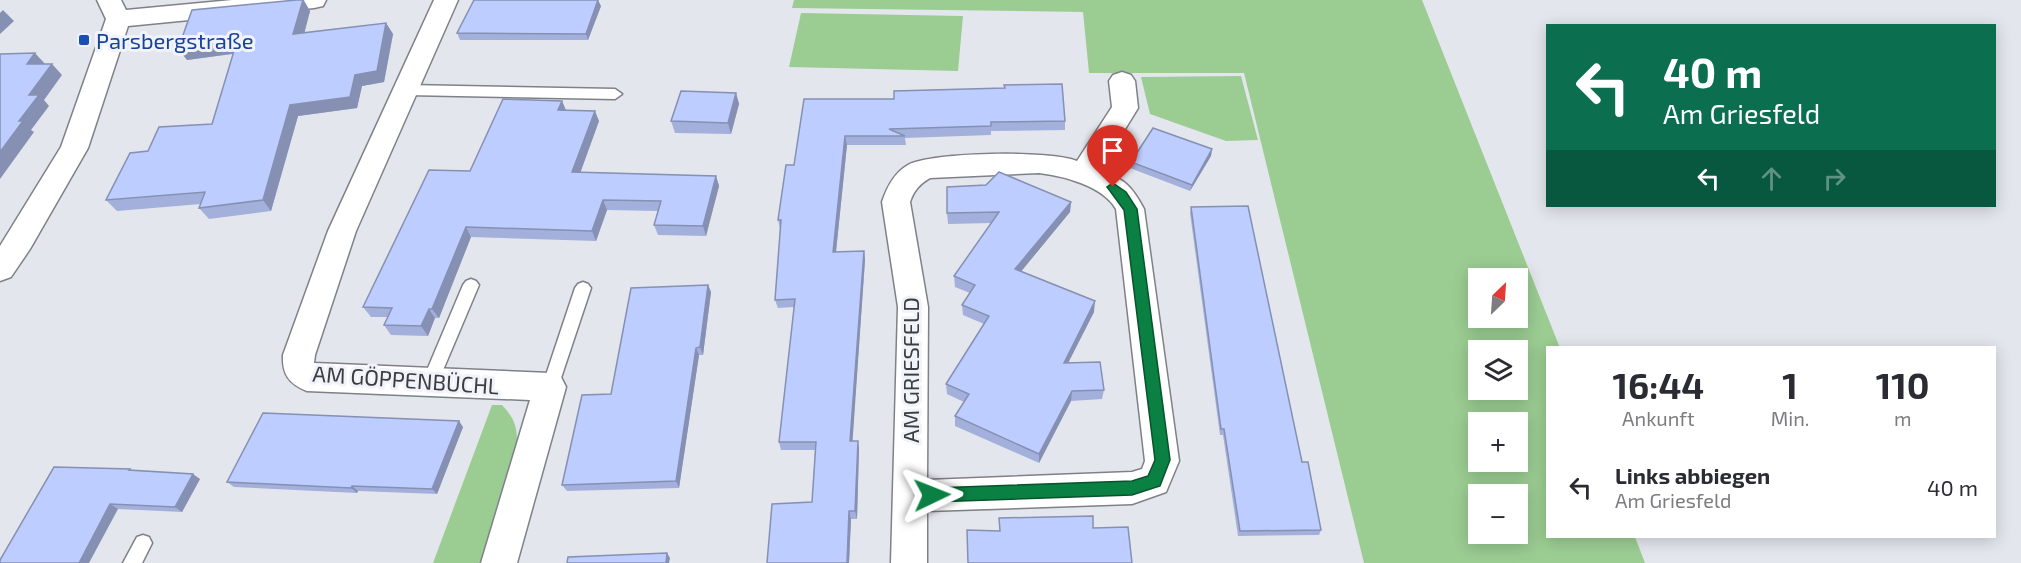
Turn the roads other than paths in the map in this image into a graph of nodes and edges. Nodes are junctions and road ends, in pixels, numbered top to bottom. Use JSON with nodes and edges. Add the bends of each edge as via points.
{"nodes":[{"id":1,"x":314,"y":0,"type":"edge"},
{"id":2,"x":446,"y":0,"type":"edge"},
{"id":3,"x":114,"y":10,"type":"edge"},
{"id":4,"x":1122,"y":81,"type":"dead end"},
{"id":5,"x":407,"y":90,"type":"junction"},
{"id":6,"x":615,"y":94,"type":"dead end"},
{"id":7,"x":1083,"y":174,"type":"junction"},
{"id":8,"x":0,"y":270,"type":"edge"},
{"id":9,"x":471,"y":285,"type":"dead end"},
{"id":10,"x":583,"y":288,"type":"dead end"},
{"id":11,"x":430,"y":382,"type":"junction"},
{"id":12,"x":550,"y":387,"type":"junction"},
{"id":13,"x":909,"y":495,"type":"junction"},
{"id":14,"x":143,"y":543,"type":"dead end"},
{"id":15,"x":132,"y":563,"type":"edge"},
{"id":16,"x":499,"y":563,"type":"edge"},
{"id":17,"x":909,"y":563,"type":"edge"}],
"edges":[{"from":1,"to":3,"type":"street"},
{"from":2,"to":5,"type":"street","name":"AM GÖPPENBÜCHL"},
{"from":3,"to":8,"type":"street","via":[[74,148]]},
{"from":4,"to":7,"type":"street","via":[[1125,108]]},
{"from":5,"to":6,"type":"lane"},
{"from":5,"to":11,"type":"street","name":"AM GÖPPENBÜCHL","via":[[342,231],[299,355],[298,368],[307,377]]},
{"from":7,"to":13,"type":"street","name":"AM GRIESFELD","via":[[1040,163],[927,168],[912,174],[901,186],[896,202],[913,307]]},
{"from":7,"to":13,"type":"street","name":"AM GRIESFELD","via":[[1113,187],[1130,209],[1162,460],[1154,481],[1132,488]]},
{"from":9,"to":11,"type":"lane"},
{"from":10,"to":12,"type":"lane"},
{"from":11,"to":12,"type":"street","name":"AM GÖPPENBÜCHL"},
{"from":12,"to":16,"type":"street"},
{"from":13,"to":17,"type":"street","name":"AM GRIESFELD"},
{"from":14,"to":15,"type":"lane"}]}
